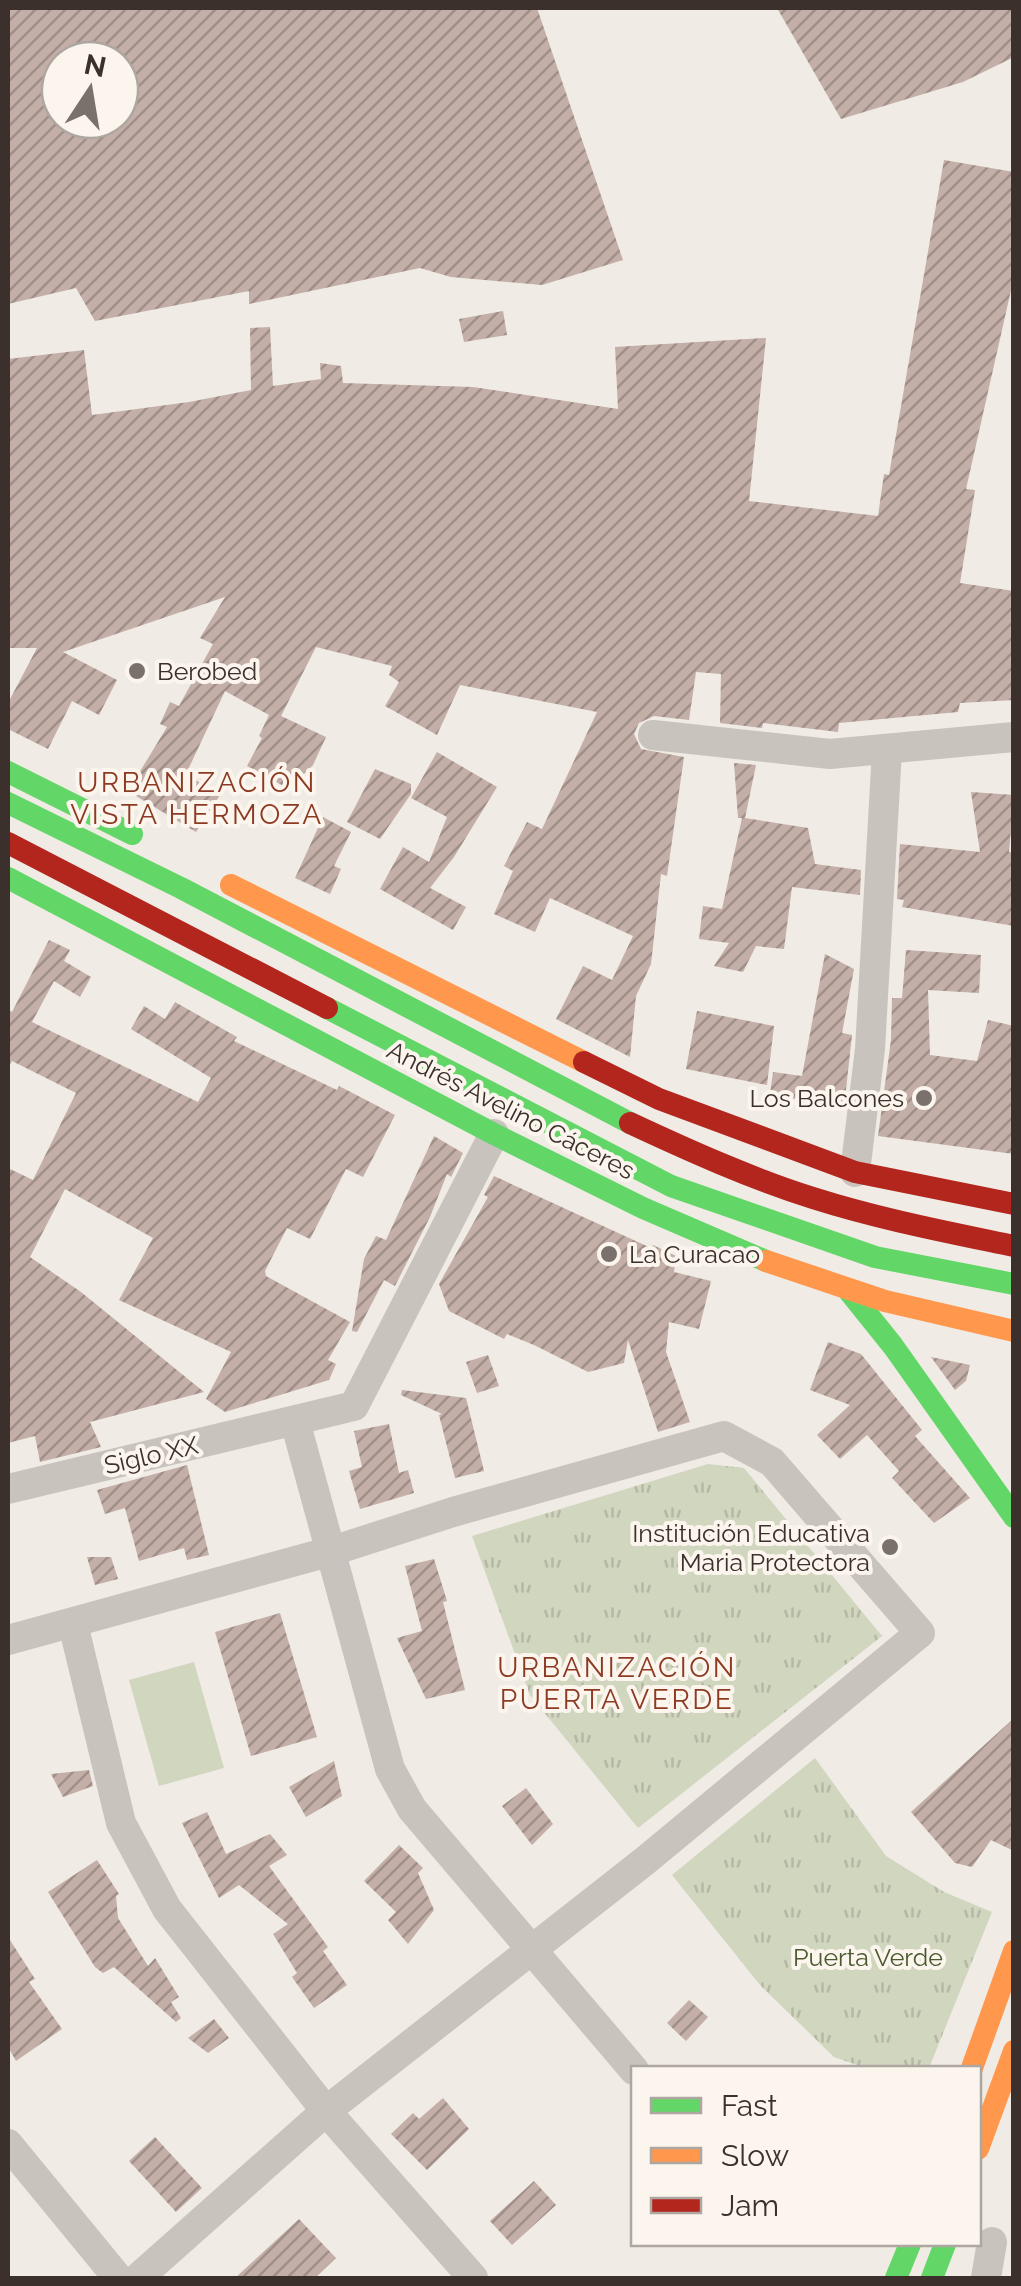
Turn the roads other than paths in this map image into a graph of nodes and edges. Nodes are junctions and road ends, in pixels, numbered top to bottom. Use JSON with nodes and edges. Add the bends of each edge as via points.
{"nodes":[{"id":1,"x":652,"y":734,"type":"dead end"},
{"id":2,"x":1014,"y":736,"type":"edge"},
{"id":3,"x":887,"y":750,"type":"junction"},
{"id":4,"x":8,"y":772,"type":"edge"},
{"id":5,"x":8,"y":803,"type":"edge"},
{"id":6,"x":8,"y":843,"type":"edge"},
{"id":7,"x":159,"y":848,"type":"dead end"},
{"id":8,"x":209,"y":874,"type":"dead end"},
{"id":9,"x":8,"y":878,"type":"edge"},
{"id":10,"x":494,"y":1134,"type":"junction"},
{"id":11,"x":855,"y":1172,"type":"junction"},
{"id":12,"x":1014,"y":1204,"type":"edge"},
{"id":13,"x":1014,"y":1246,"type":"edge"},
{"id":14,"x":1014,"y":1284,"type":"edge"},
{"id":15,"x":848,"y":1290,"type":"junction"},
{"id":16,"x":1014,"y":1331,"type":"edge"},
{"id":17,"x":295,"y":1421,"type":"junction"},
{"id":18,"x":8,"y":1489,"type":"edge"},
{"id":19,"x":1014,"y":1516,"type":"edge"},
{"id":20,"x":332,"y":1551,"type":"junction"},
{"id":21,"x":73,"y":1624,"type":"junction"},
{"id":22,"x":8,"y":1640,"type":"edge"},
{"id":23,"x":531,"y":1950,"type":"junction"},
{"id":24,"x":1014,"y":1950,"type":"edge"},
{"id":25,"x":1014,"y":2050,"type":"edge"},
{"id":26,"x":973,"y":2066,"type":"edge"},
{"id":27,"x":631,"y":2067,"type":"edge"},
{"id":28,"x":326,"y":2111,"type":"junction"},
{"id":29,"x":981,"y":2140,"type":"edge"},
{"id":30,"x":8,"y":2144,"type":"edge"},
{"id":31,"x":995,"y":2243,"type":"edge"},
{"id":32,"x":909,"y":2246,"type":"edge"},
{"id":33,"x":943,"y":2246,"type":"edge"},
{"id":34,"x":118,"y":2278,"type":"edge"},
{"id":35,"x":138,"y":2278,"type":"edge"},
{"id":36,"x":473,"y":2278,"type":"edge"},
{"id":37,"x":896,"y":2278,"type":"edge"},
{"id":38,"x":932,"y":2278,"type":"edge"},
{"id":39,"x":986,"y":2278,"type":"edge"}],
"edges":[{"from":1,"to":3,"type":"street","via":[[830,754]]},
{"from":2,"to":3,"type":"street"},
{"from":3,"to":11,"type":"street","via":[[870,1049]]},
{"from":4,"to":7,"type":"main road"},
{"from":5,"to":13,"type":"main road","name":"Andrés Avelino Cáceres","via":[[682,1148],[863,1212]]},
{"from":6,"to":14,"type":"main road","name":"Andrés Avelino Cáceres","via":[[671,1186],[875,1257]]},
{"from":8,"to":11,"type":"main road","via":[[659,1099]]},
{"from":9,"to":10,"type":"main road","name":"Andrés Avelino Cáceres"},
{"from":10,"to":15,"type":"main road","name":"Andrés Avelino Cáceres","via":[[746,1255]]},
{"from":10,"to":17,"type":"street","name":"Siglo XX","via":[[354,1406]]},
{"from":11,"to":12,"type":"main road"},
{"from":15,"to":16,"type":"main road","name":"Andrés Avelino Cáceres"},
{"from":15,"to":19,"type":"main road"},
{"from":17,"to":18,"type":"street","name":"Siglo XX"},
{"from":17,"to":20,"type":"street"},
{"from":20,"to":21,"type":"street"},
{"from":20,"to":23,"type":"street","via":[[390,1769],[412,1808]]},
{"from":20,"to":23,"type":"street","via":[[724,1436],[772,1462],[920,1634]]},
{"from":21,"to":22,"type":"street"},
{"from":21,"to":28,"type":"street","via":[[121,1823],[166,1908]]},
{"from":23,"to":27,"type":"street"},
{"from":23,"to":28,"type":"street"},
{"from":24,"to":26,"type":"main road"},
{"from":25,"to":29,"type":"main road"},
{"from":28,"to":35,"type":"street"},
{"from":28,"to":36,"type":"street"},
{"from":30,"to":34,"type":"street"},
{"from":31,"to":39,"type":"street"},
{"from":32,"to":37,"type":"main road"},
{"from":33,"to":38,"type":"main road"}]}
